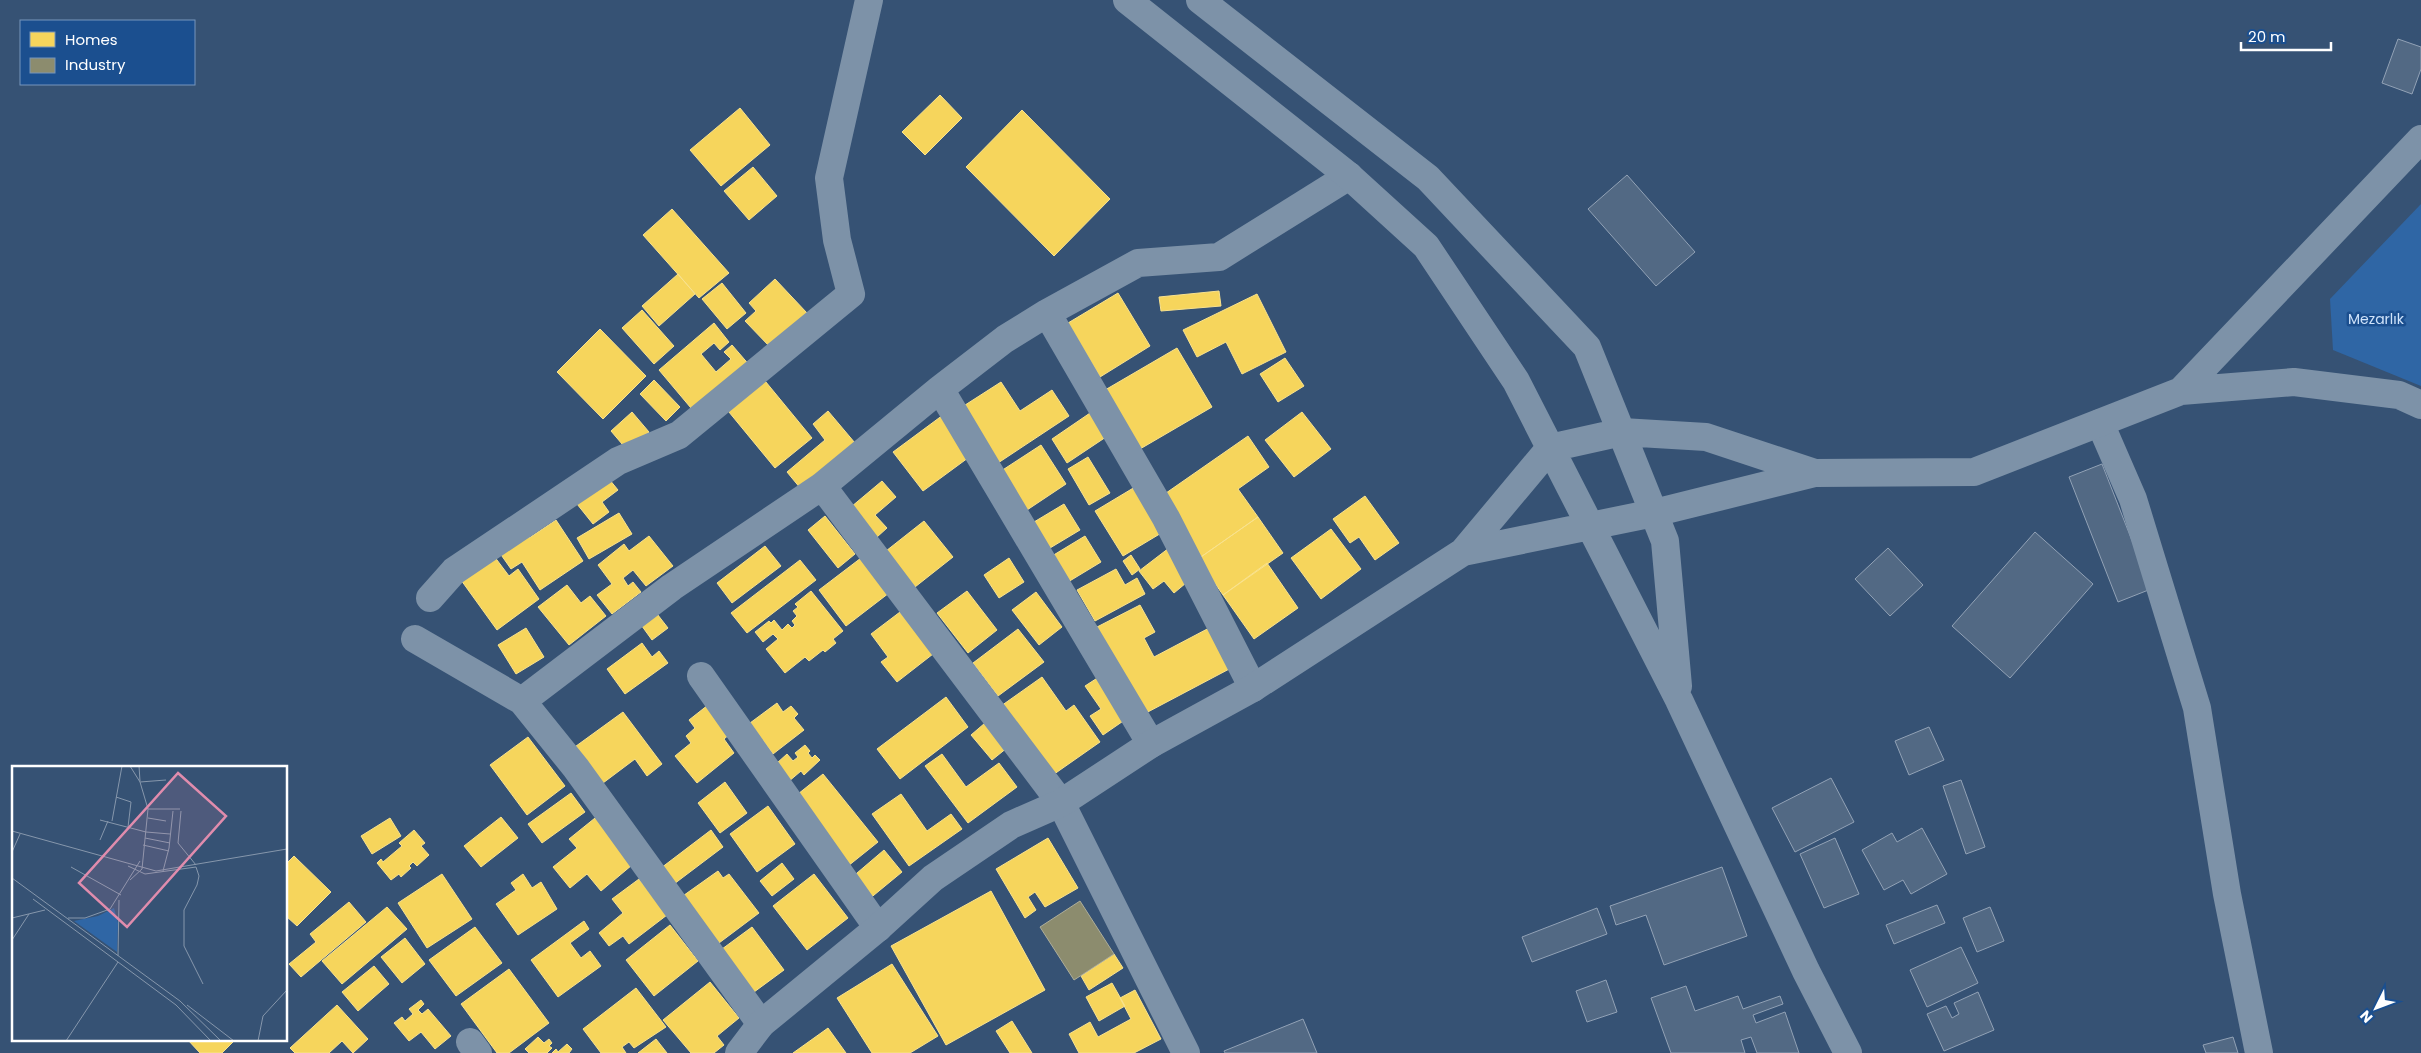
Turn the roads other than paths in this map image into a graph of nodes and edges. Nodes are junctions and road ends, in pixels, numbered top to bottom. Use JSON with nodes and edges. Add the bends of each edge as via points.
{"nodes":[{"id":1,"x":869,"y":0,"type":"edge"},
{"id":2,"x":1127,"y":0,"type":"edge"},
{"id":3,"x":1200,"y":0,"type":"edge"},
{"id":4,"x":2421,"y":140,"type":"edge"},
{"id":5,"x":1349,"y":176,"type":"junction"},
{"id":6,"x":1047,"y":313,"type":"junction"},
{"id":7,"x":940,"y":389,"type":"junction"},
{"id":8,"x":2181,"y":391,"type":"junction"},
{"id":9,"x":2421,"y":406,"type":"edge"},
{"id":10,"x":2100,"y":423,"type":"junction"},
{"id":11,"x":1622,"y":432,"type":"junction"},
{"id":12,"x":1550,"y":448,"type":"junction"},
{"id":13,"x":1815,"y":473,"type":"junction"},
{"id":14,"x":822,"y":486,"type":"junction"},
{"id":15,"x":1654,"y":513,"type":"junction"},
{"id":16,"x":1592,"y":527,"type":"junction"},
{"id":17,"x":1463,"y":552,"type":"junction"},
{"id":18,"x":430,"y":598,"type":"dead end"},
{"id":19,"x":415,"y":639,"type":"dead end"},
{"id":20,"x":701,"y":676,"type":"dead end"},
{"id":21,"x":1252,"y":688,"type":"junction"},
{"id":22,"x":1679,"y":700,"type":"junction"},
{"id":23,"x":522,"y":702,"type":"junction"},
{"id":24,"x":1151,"y":744,"type":"junction"},
{"id":25,"x":1061,"y":803,"type":"junction"},
{"id":26,"x":878,"y":928,"type":"junction"},
{"id":27,"x":761,"y":1024,"type":"junction"},
{"id":28,"x":739,"y":1053,"type":"edge"},
{"id":29,"x":1186,"y":1053,"type":"edge"},
{"id":30,"x":1848,"y":1053,"type":"edge"},
{"id":31,"x":2259,"y":1053,"type":"edge"}],
"edges":[{"from":1,"to":18,"type":"street","via":[[829,178],[837,240],[851,294],[679,436],[618,461],[454,571]]},
{"from":2,"to":5,"type":"street"},
{"from":3,"to":11,"type":"street","via":[[1428,178],[1588,346]]},
{"from":4,"to":8,"type":"street"},
{"from":5,"to":6,"type":"street","via":[[1219,257],[1138,263]]},
{"from":5,"to":12,"type":"street","via":[[1426,246],[1516,381]]},
{"from":6,"to":7,"type":"street"},
{"from":6,"to":21,"type":"street","via":[[1166,518]]},
{"from":7,"to":14,"type":"street"},
{"from":7,"to":24,"type":"street"},
{"from":8,"to":9,"type":"street","via":[[2294,382],[2398,395]]},
{"from":8,"to":10,"type":"street"},
{"from":10,"to":13,"type":"street","via":[[1974,472]]},
{"from":10,"to":31,"type":"street","via":[[2134,499],[2197,708],[2227,894]]},
{"from":11,"to":12,"type":"street"},
{"from":11,"to":13,"type":"street","via":[[1706,437]]},
{"from":11,"to":15,"type":"street"},
{"from":12,"to":16,"type":"street"},
{"from":12,"to":17,"type":"street"},
{"from":13,"to":15,"type":"street"},
{"from":14,"to":23,"type":"street","via":[[672,587]]},
{"from":14,"to":25,"type":"street"},
{"from":15,"to":16,"type":"street"},
{"from":15,"to":22,"type":"street","via":[[1665,541]]},
{"from":16,"to":17,"type":"street"},
{"from":16,"to":22,"type":"street"},
{"from":17,"to":21,"type":"street"},
{"from":19,"to":23,"type":"street"},
{"from":20,"to":26,"type":"street"},
{"from":21,"to":24,"type":"street"},
{"from":22,"to":30,"type":"street"},
{"from":23,"to":27,"type":"street","via":[[576,768]]},
{"from":24,"to":25,"type":"street"},
{"from":25,"to":26,"type":"street","via":[[1011,825],[932,878]]},
{"from":25,"to":29,"type":"street"},
{"from":26,"to":27,"type":"street"},
{"from":27,"to":28,"type":"street"}]}
